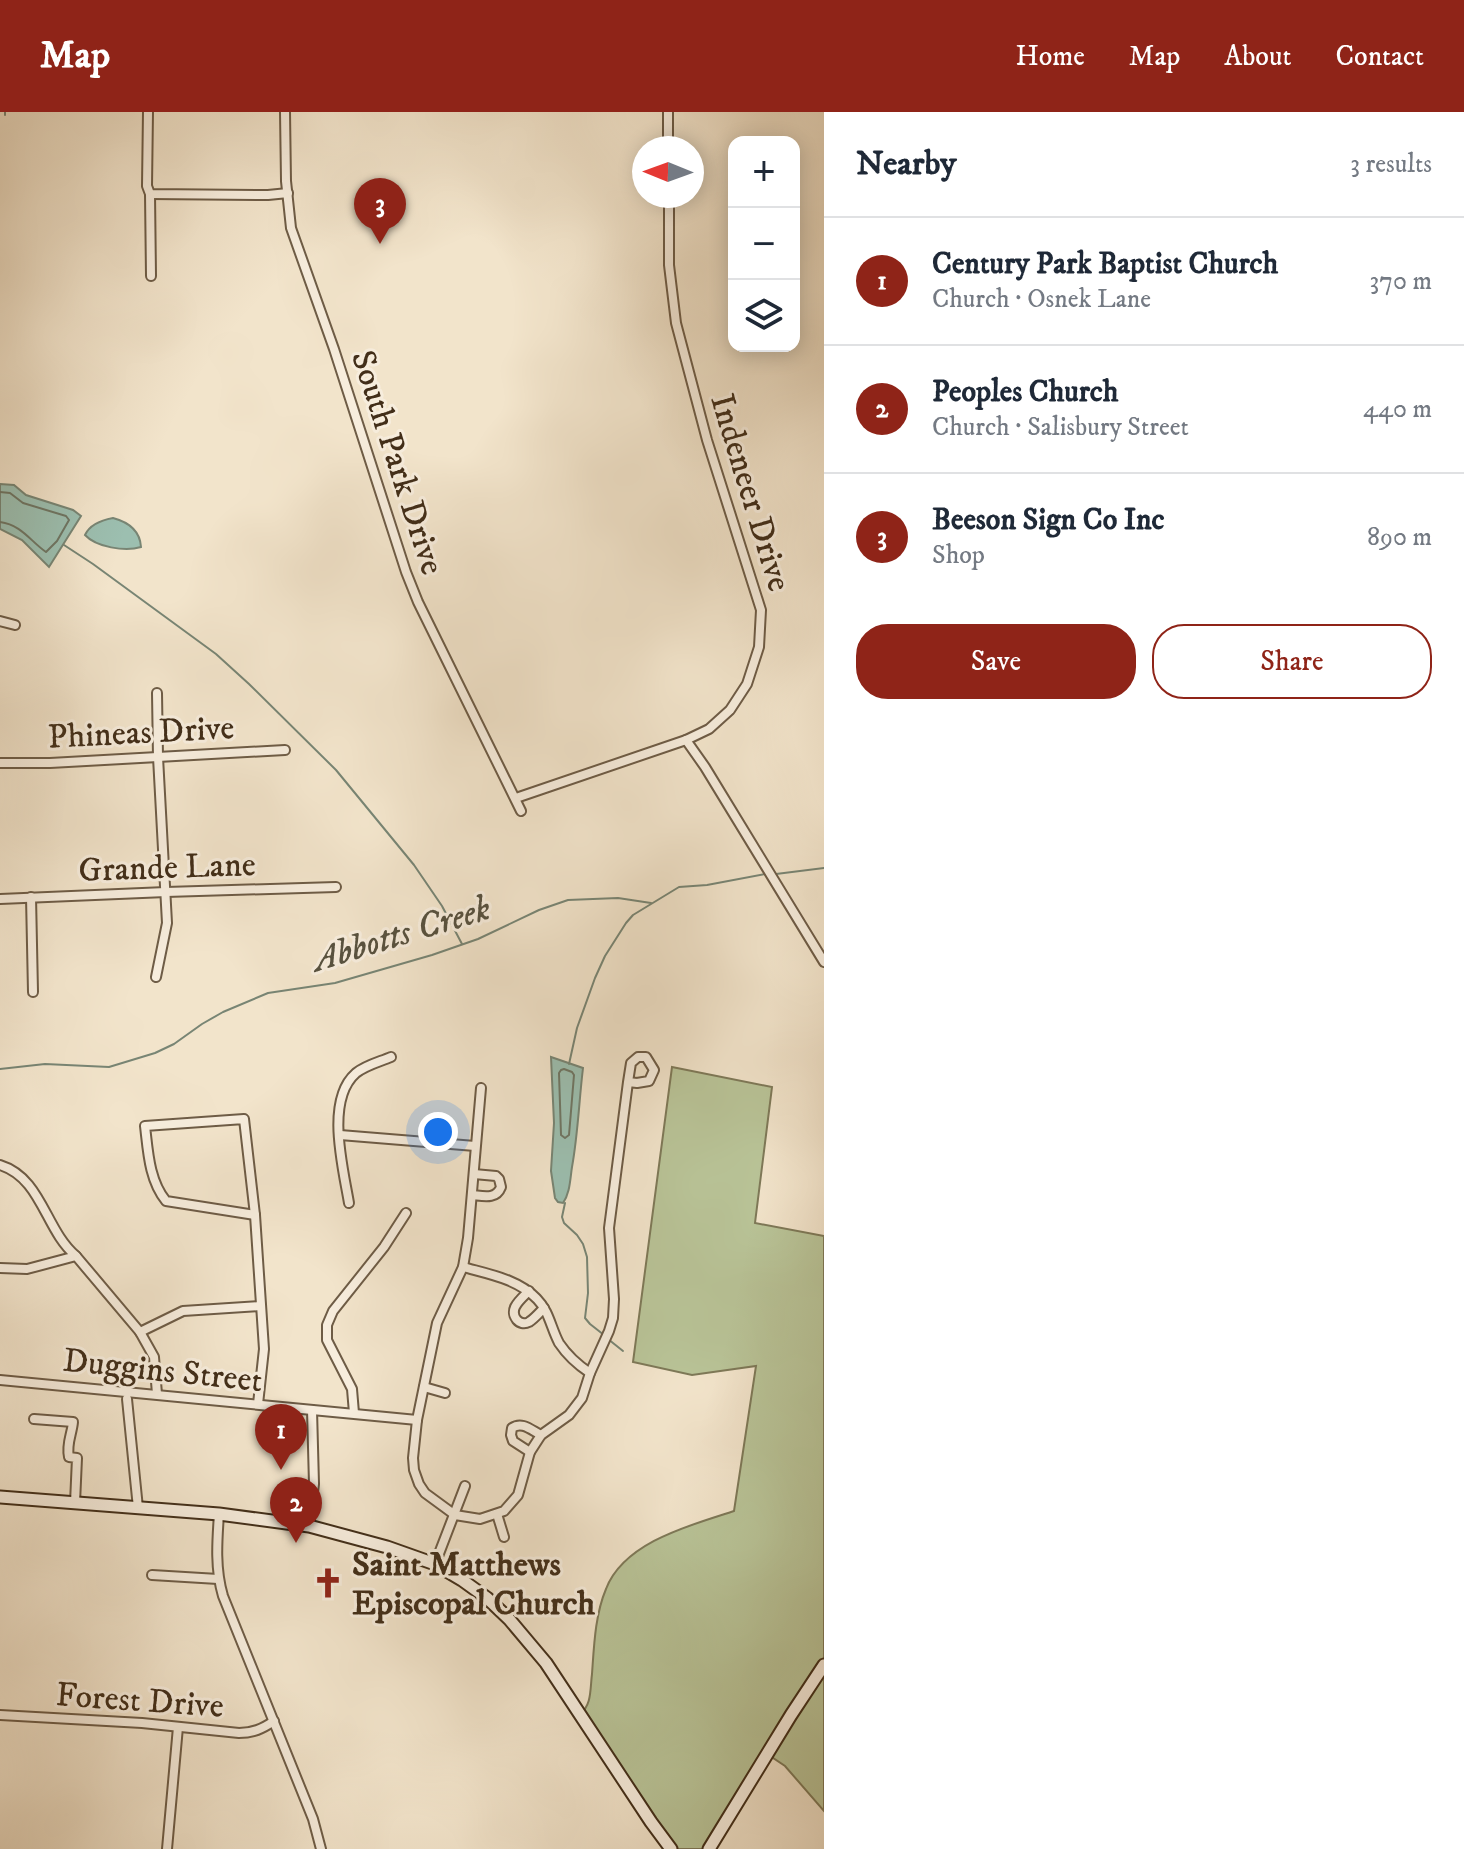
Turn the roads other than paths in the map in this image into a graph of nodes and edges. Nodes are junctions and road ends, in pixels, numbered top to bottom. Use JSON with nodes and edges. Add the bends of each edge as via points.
{"nodes":[{"id":1,"x":148,"y":112,"type":"edge"},
{"id":2,"x":285,"y":112,"type":"edge"},
{"id":3,"x":668,"y":112,"type":"edge"},
{"id":4,"x":668,"y":136,"type":"edge"},
{"id":5,"x":288,"y":193,"type":"junction"},
{"id":6,"x":150,"y":194,"type":"junction"},
{"id":7,"x":669,"y":208,"type":"edge"},
{"id":8,"x":151,"y":276,"type":"dead end"},
{"id":9,"x":0,"y":621,"type":"edge"},
{"id":10,"x":15,"y":625,"type":"dead end"},
{"id":11,"x":157,"y":693,"type":"dead end"},
{"id":12,"x":686,"y":740,"type":"junction"},
{"id":13,"x":285,"y":750,"type":"dead end"},
{"id":14,"x":158,"y":757,"type":"junction"},
{"id":15,"x":0,"y":763,"type":"edge"},
{"id":16,"x":516,"y":798,"type":"junction"},
{"id":17,"x":521,"y":811,"type":"dead end"},
{"id":18,"x":336,"y":887,"type":"dead end"},
{"id":19,"x":166,"y":892,"type":"junction"},
{"id":20,"x":31,"y":897,"type":"junction"},
{"id":21,"x":0,"y":899,"type":"edge"},
{"id":22,"x":824,"y":962,"type":"edge"},
{"id":23,"x":156,"y":977,"type":"dead end"},
{"id":24,"x":33,"y":992,"type":"dead end"},
{"id":25,"x":391,"y":1057,"type":"dead end"},
{"id":26,"x":628,"y":1082,"type":"dead end"},
{"id":27,"x":481,"y":1088,"type":"dead end"},
{"id":28,"x":340,"y":1135,"type":"junction"},
{"id":29,"x":475,"y":1146,"type":"junction"},
{"id":30,"x":0,"y":1165,"type":"edge"},
{"id":31,"x":474,"y":1174,"type":"junction"},
{"id":32,"x":472,"y":1195,"type":"junction"},
{"id":33,"x":349,"y":1203,"type":"dead end"},
{"id":34,"x":406,"y":1213,"type":"dead end"},
{"id":35,"x":255,"y":1215,"type":"junction"},
{"id":36,"x":76,"y":1256,"type":"junction"},
{"id":37,"x":463,"y":1267,"type":"junction"},
{"id":38,"x":0,"y":1268,"type":"edge"},
{"id":39,"x":529,"y":1291,"type":"junction"},
{"id":40,"x":260,"y":1306,"type":"junction"},
{"id":41,"x":544,"y":1308,"type":"junction"},
{"id":42,"x":140,"y":1332,"type":"junction"},
{"id":43,"x":590,"y":1373,"type":"junction"},
{"id":44,"x":0,"y":1380,"type":"edge"},
{"id":45,"x":424,"y":1387,"type":"junction"},
{"id":46,"x":445,"y":1393,"type":"dead end"},
{"id":47,"x":157,"y":1394,"type":"junction"},
{"id":48,"x":127,"y":1399,"type":"dead end"},
{"id":49,"x":258,"y":1404,"type":"junction"},
{"id":50,"x":312,"y":1410,"type":"junction"},
{"id":51,"x":354,"y":1413,"type":"junction"},
{"id":52,"x":34,"y":1419,"type":"dead end"},
{"id":53,"x":417,"y":1420,"type":"junction"},
{"id":54,"x":541,"y":1435,"type":"junction"},
{"id":55,"x":530,"y":1452,"type":"junction"},
{"id":56,"x":465,"y":1486,"type":"dead end"},
{"id":57,"x":0,"y":1497,"type":"edge"},
{"id":58,"x":75,"y":1503,"type":"junction"},
{"id":59,"x":138,"y":1508,"type":"junction"},
{"id":60,"x":219,"y":1514,"type":"junction"},
{"id":61,"x":497,"y":1514,"type":"junction"},
{"id":62,"x":455,"y":1515,"type":"junction"},
{"id":63,"x":309,"y":1526,"type":"junction"},
{"id":64,"x":504,"y":1537,"type":"dead end"},
{"id":65,"x":435,"y":1564,"type":"junction"},
{"id":66,"x":152,"y":1575,"type":"dead end"},
{"id":67,"x":218,"y":1579,"type":"junction"},
{"id":68,"x":824,"y":1665,"type":"edge"},
{"id":69,"x":0,"y":1715,"type":"edge"},
{"id":70,"x":274,"y":1721,"type":"junction"},
{"id":71,"x":178,"y":1727,"type":"junction"},
{"id":72,"x":167,"y":1849,"type":"edge"},
{"id":73,"x":321,"y":1849,"type":"edge"},
{"id":74,"x":671,"y":1849,"type":"edge"},
{"id":75,"x":709,"y":1849,"type":"edge"}],
"edges":[{"from":1,"to":6,"type":"street"},
{"from":2,"to":5,"type":"street","name":"South Park Drive"},
{"from":3,"to":4,"type":"street"},
{"from":5,"to":6,"type":"street"},
{"from":5,"to":16,"type":"street","name":"South Park Drive","via":[[291,228],[412,588]]},
{"from":6,"to":8,"type":"street"},
{"from":7,"to":12,"type":"street","name":"Indeneer Drive","via":[[676,323],[761,610],[759,647],[747,684],[730,710]]},
{"from":9,"to":10,"type":"street"},
{"from":11,"to":14,"type":"street"},
{"from":12,"to":16,"type":"street","name":"Indeneer Drive"},
{"from":12,"to":22,"type":"street"},
{"from":13,"to":14,"type":"street","name":"Phineas Drive"},
{"from":14,"to":15,"type":"street","name":"Phineas Drive"},
{"from":14,"to":19,"type":"street"},
{"from":16,"to":17,"type":"street","name":"South Park Drive"},
{"from":18,"to":19,"type":"street","name":"Grande Lane"},
{"from":19,"to":20,"type":"street","name":"Grande Lane"},
{"from":19,"to":23,"type":"street","via":[[167,923]]},
{"from":20,"to":21,"type":"street","name":"Grande Lane"},
{"from":20,"to":24,"type":"street"},
{"from":25,"to":28,"type":"street","via":[[359,1070],[346,1084],[340,1100]]},
{"from":26,"to":43,"type":"street","via":[[609,1228],[613,1318]]},
{"from":27,"to":29,"type":"street"},
{"from":28,"to":29,"type":"street"},
{"from":28,"to":33,"type":"street"},
{"from":29,"to":31,"type":"street"},
{"from":30,"to":36,"type":"street","via":[[22,1176],[65,1247]]},
{"from":31,"to":32,"type":"street"},
{"from":31,"to":32,"type":"street","via":[[496,1176],[501,1187],[492,1197]]},
{"from":32,"to":37,"type":"street"},
{"from":34,"to":51,"type":"street","via":[[327,1325],[327,1340],[352,1389]]},
{"from":35,"to":35,"type":"street","via":[[244,1119],[145,1126],[149,1162],[166,1201]]},
{"from":35,"to":40,"type":"street"},
{"from":36,"to":38,"type":"street","via":[[27,1269]]},
{"from":36,"to":42,"type":"street"},
{"from":37,"to":39,"type":"street"},
{"from":37,"to":45,"type":"street","via":[[437,1323]]},
{"from":39,"to":41,"type":"street"},
{"from":39,"to":41,"type":"street","via":[[514,1309],[516,1320],[529,1322]]},
{"from":40,"to":42,"type":"street","via":[[183,1311]]},
{"from":40,"to":49,"type":"street","via":[[264,1349]]},
{"from":41,"to":43,"type":"street","via":[[559,1343]]},
{"from":42,"to":47,"type":"street","via":[[154,1357]]},
{"from":43,"to":54,"type":"street","via":[[582,1398],[569,1415]]},
{"from":44,"to":47,"type":"street","name":"Duggins Street"},
{"from":45,"to":46,"type":"street"},
{"from":45,"to":53,"type":"street"},
{"from":47,"to":49,"type":"street","name":"Duggins Street"},
{"from":48,"to":59,"type":"street"},
{"from":49,"to":50,"type":"street","name":"Duggins Street"},
{"from":50,"to":51,"type":"street","name":"Duggins Street"},
{"from":50,"to":63,"type":"street"},
{"from":51,"to":53,"type":"street","name":"Duggins Street"},
{"from":52,"to":58,"type":"street","via":[[73,1422],[68,1452],[77,1458]]},
{"from":53,"to":62,"type":"street","via":[[413,1458],[419,1484]]},
{"from":54,"to":55,"type":"street"},
{"from":54,"to":55,"type":"street","via":[[523,1425],[512,1428],[513,1441]]},
{"from":55,"to":61,"type":"street","via":[[518,1495]]},
{"from":56,"to":62,"type":"street"},
{"from":57,"to":58,"type":"main road"},
{"from":58,"to":59,"type":"main road"},
{"from":59,"to":60,"type":"main road"},
{"from":60,"to":63,"type":"main road"},
{"from":60,"to":67,"type":"street"},
{"from":61,"to":62,"type":"street","via":[[480,1519]]},
{"from":61,"to":64,"type":"street"},
{"from":62,"to":65,"type":"street"},
{"from":63,"to":65,"type":"main road"},
{"from":65,"to":74,"type":"main road","via":[[487,1598],[546,1663]]},
{"from":66,"to":67,"type":"street"},
{"from":67,"to":70,"type":"street"},
{"from":68,"to":75,"type":"main road"},
{"from":69,"to":71,"type":"street","name":"Forest Drive"},
{"from":70,"to":71,"type":"street","name":"Forest Drive","via":[[249,1733]]},
{"from":70,"to":73,"type":"street"},
{"from":71,"to":72,"type":"street"}]}
